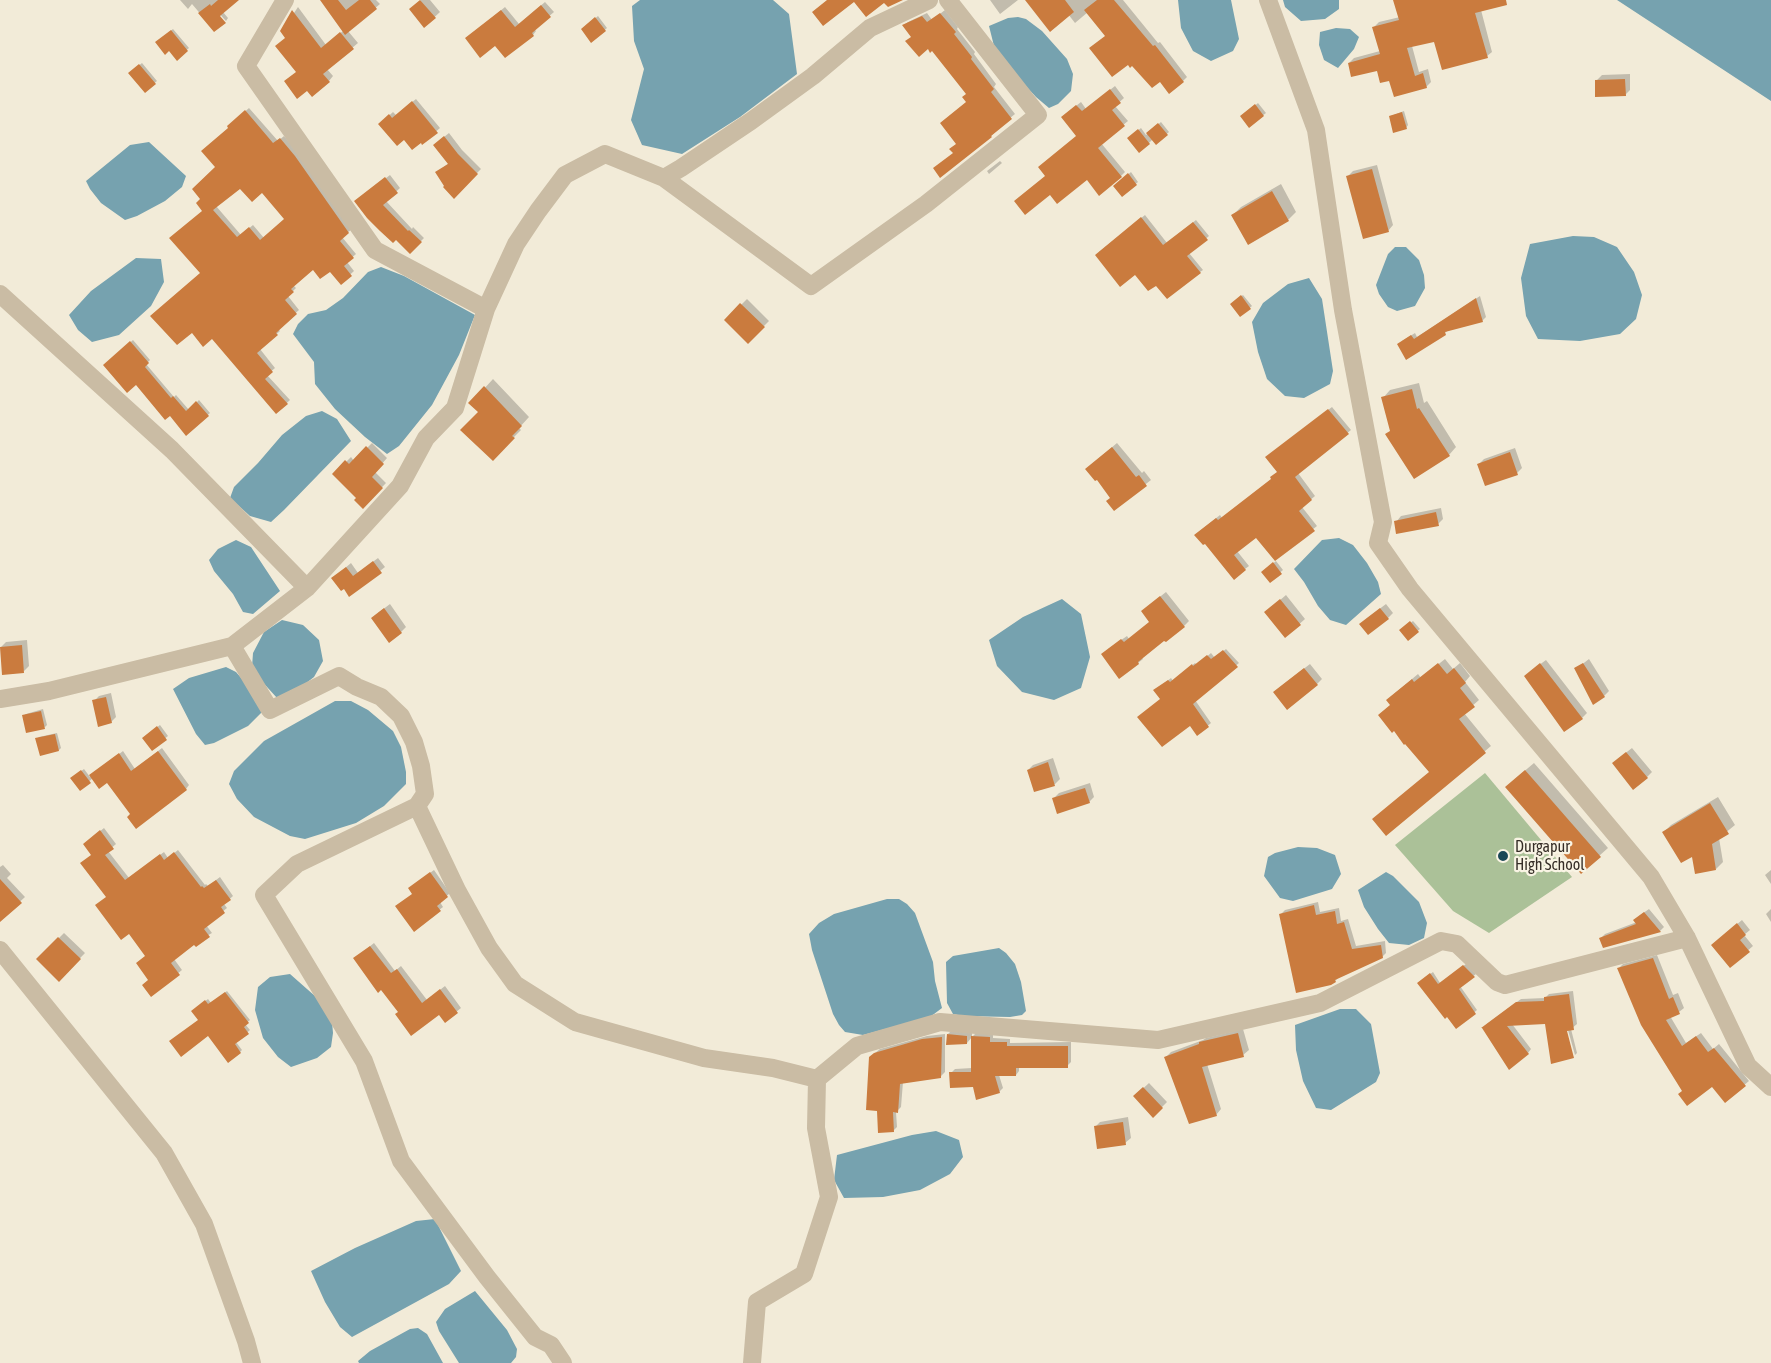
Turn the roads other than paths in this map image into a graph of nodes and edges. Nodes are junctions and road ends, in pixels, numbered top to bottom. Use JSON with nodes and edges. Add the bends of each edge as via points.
{"nodes":[{"id":1,"x":285,"y":0,"type":"edge"},
{"id":2,"x":929,"y":0,"type":"edge"},
{"id":3,"x":948,"y":0,"type":"edge"},
{"id":4,"x":1268,"y":0,"type":"edge"},
{"id":5,"x":663,"y":178,"type":"junction"},
{"id":6,"x":0,"y":294,"type":"edge"},
{"id":7,"x":486,"y":309,"type":"junction"},
{"id":8,"x":307,"y":588,"type":"junction"},
{"id":9,"x":232,"y":646,"type":"junction"},
{"id":10,"x":0,"y":699,"type":"edge"},
{"id":11,"x":417,"y":806,"type":"junction"},
{"id":12,"x":1687,"y":938,"type":"junction"},
{"id":13,"x":0,"y":950,"type":"edge"},
{"id":14,"x":817,"y":1079,"type":"junction"},
{"id":15,"x":1769,"y":1089,"type":"edge"},
{"id":16,"x":252,"y":1363,"type":"edge"},
{"id":17,"x":563,"y":1363,"type":"edge"},
{"id":18,"x":752,"y":1363,"type":"edge"}],
"edges":[{"from":1,"to":7,"type":"street","via":[[246,66],[375,250]]},
{"from":2,"to":5,"type":"street","via":[[870,28],[751,121]]},
{"from":3,"to":5,"type":"street","via":[[1038,114],[926,204],[811,285]]},
{"from":4,"to":12,"type":"street","via":[[1316,130],[1343,310],[1383,522],[1378,543],[1410,589],[1651,877]]},
{"from":5,"to":7,"type":"street","via":[[605,154],[565,176],[516,244]]},
{"from":6,"to":8,"type":"street","via":[[172,450]]},
{"from":7,"to":8,"type":"street","via":[[454,408],[426,438],[400,486]]},
{"from":8,"to":9,"type":"street"},
{"from":9,"to":10,"type":"street","via":[[49,691]]},
{"from":9,"to":11,"type":"street","via":[[270,710],[339,676],[381,697],[401,716],[414,742],[424,794]]},
{"from":11,"to":14,"type":"street","via":[[489,948],[514,984],[575,1022],[704,1058]]},
{"from":11,"to":17,"type":"street","via":[[297,864],[264,895],[364,1061],[401,1161],[487,1277],[535,1336],[551,1345]]},
{"from":12,"to":14,"type":"street","via":[[1505,985],[1458,944],[1441,941],[1320,1003],[1158,1040],[940,1022],[856,1046]]},
{"from":12,"to":15,"type":"street","via":[[1748,1066]]},
{"from":13,"to":16,"type":"street","via":[[164,1153],[204,1224]]},
{"from":14,"to":18,"type":"street","via":[[816,1128],[829,1197],[804,1274],[757,1302]]}]}
